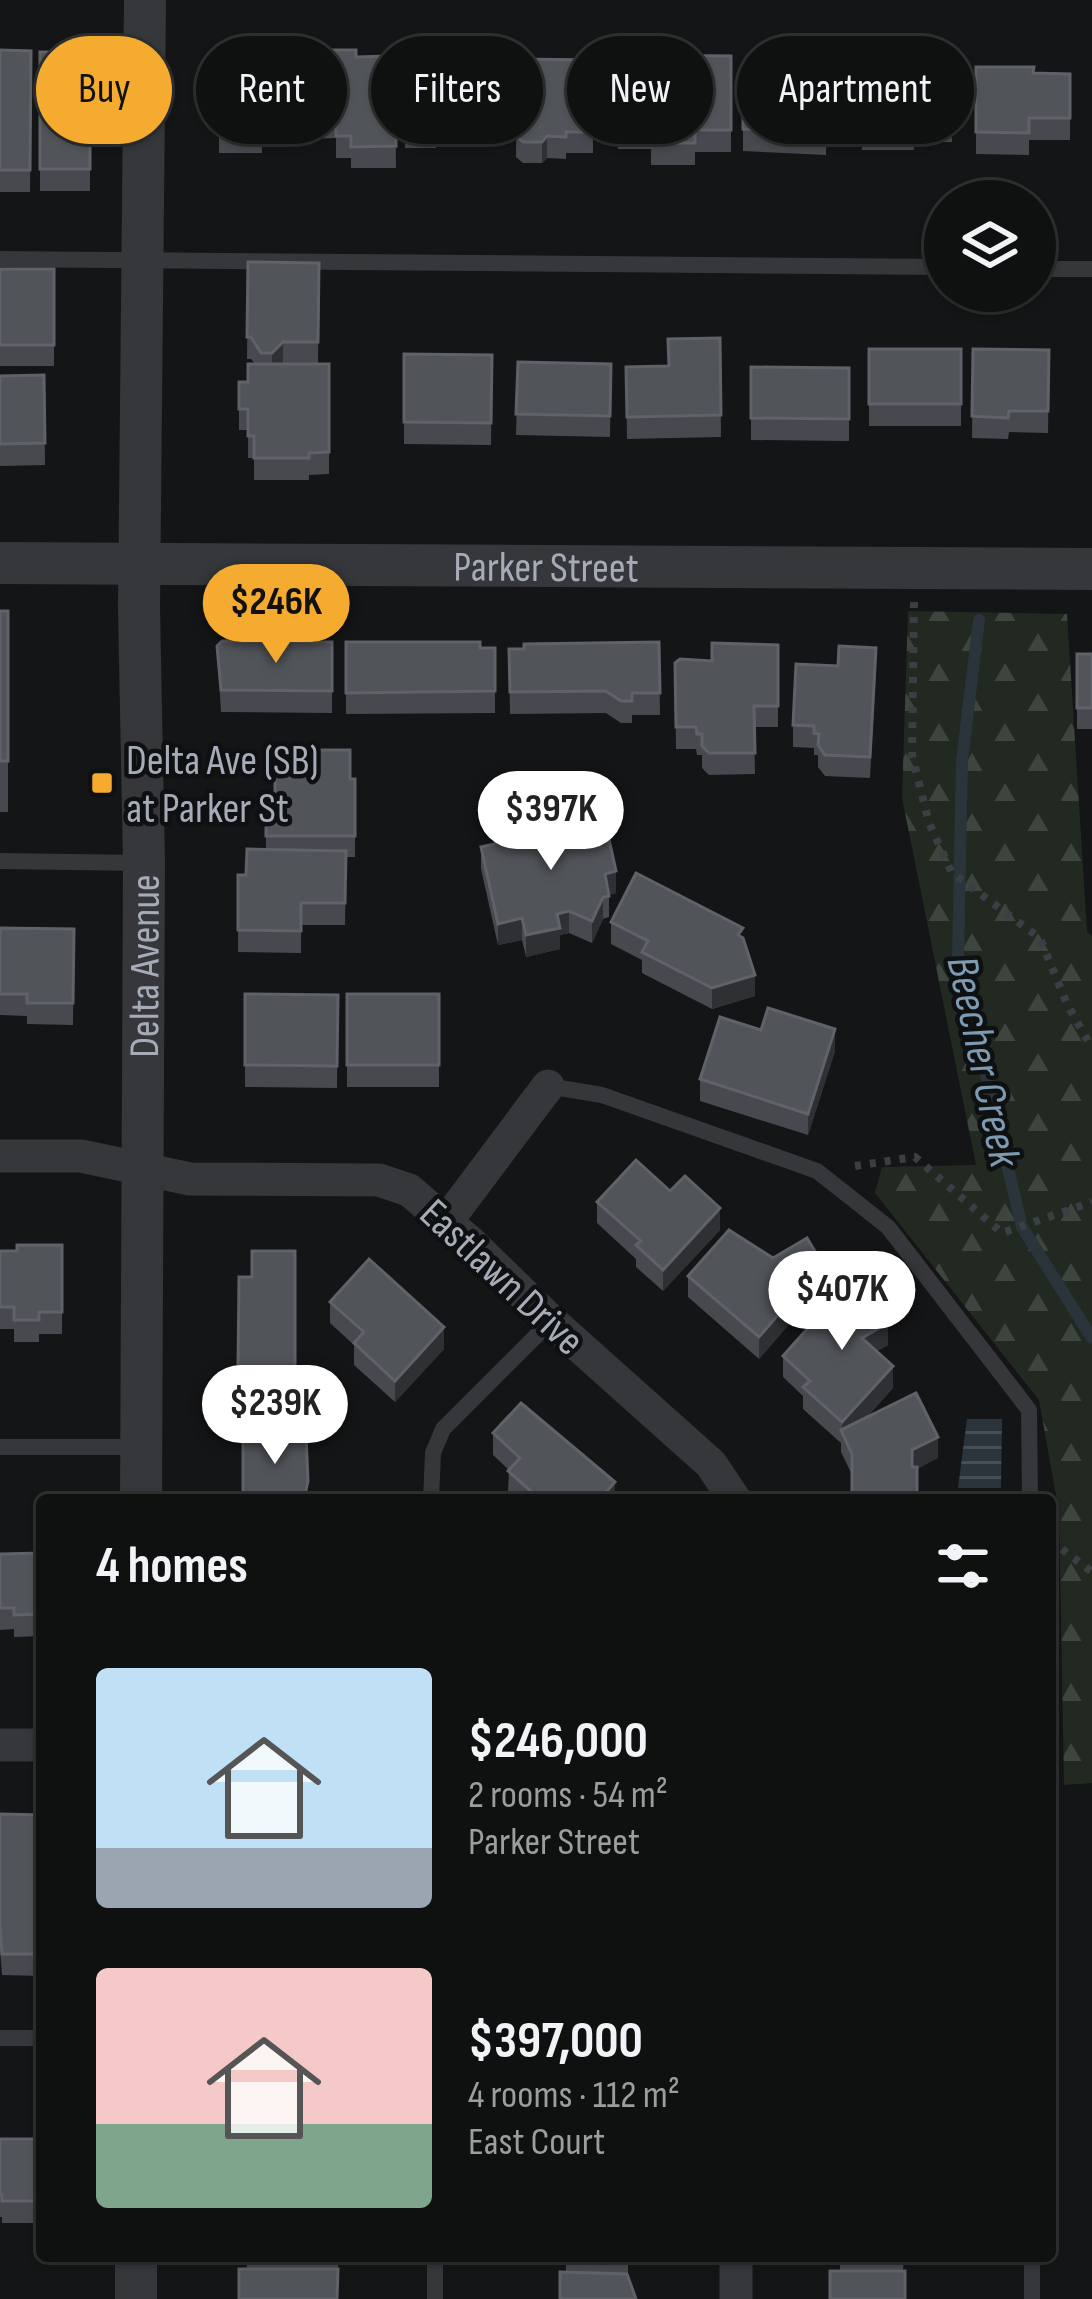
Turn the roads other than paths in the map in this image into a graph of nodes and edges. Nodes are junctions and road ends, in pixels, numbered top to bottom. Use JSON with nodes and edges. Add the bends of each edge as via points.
{"nodes":[{"id":1,"x":145,"y":0,"type":"edge"},
{"id":2,"x":142,"y":258,"type":"junction"},
{"id":3,"x":0,"y":260,"type":"edge"},
{"id":4,"x":924,"y":268,"type":"edge"},
{"id":5,"x":1056,"y":268,"type":"edge"},
{"id":6,"x":1092,"y":269,"type":"edge"},
{"id":7,"x":0,"y":563,"type":"edge"},
{"id":8,"x":140,"y":563,"type":"junction"},
{"id":9,"x":1092,"y":569,"type":"edge"},
{"id":10,"x":0,"y":861,"type":"edge"},
{"id":11,"x":144,"y":863,"type":"junction"},
{"id":12,"x":548,"y":1086,"type":"joint"},
{"id":13,"x":0,"y":1156,"type":"edge"},
{"id":14,"x":143,"y":1168,"type":"junction"},
{"id":15,"x":446,"y":1222,"type":"junction"},
{"id":16,"x":551,"y":1321,"type":"junction"},
{"id":17,"x":0,"y":1447,"type":"edge"},
{"id":18,"x":141,"y":1447,"type":"junction"},
{"id":19,"x":141,"y":1494,"type":"edge"},
{"id":20,"x":431,"y":1494,"type":"edge"},
{"id":21,"x":731,"y":1494,"type":"edge"},
{"id":22,"x":1030,"y":1494,"type":"edge"},
{"id":23,"x":0,"y":1745,"type":"edge"},
{"id":24,"x":36,"y":1745,"type":"edge"},
{"id":25,"x":0,"y":2038,"type":"edge"},
{"id":26,"x":36,"y":2038,"type":"edge"},
{"id":27,"x":136,"y":2262,"type":"edge"},
{"id":28,"x":434,"y":2262,"type":"edge"},
{"id":29,"x":736,"y":2262,"type":"edge"},
{"id":30,"x":1032,"y":2262,"type":"edge"},
{"id":31,"x":136,"y":2299,"type":"edge"},
{"id":32,"x":435,"y":2299,"type":"edge"},
{"id":33,"x":736,"y":2299,"type":"edge"},
{"id":34,"x":1032,"y":2299,"type":"edge"}],
"edges":[{"from":1,"to":2,"type":"street","name":"Delta Avenue"},
{"from":2,"to":3,"type":"lane"},
{"from":2,"to":4,"type":"lane"},
{"from":2,"to":8,"type":"street","name":"Delta Avenue"},
{"from":5,"to":6,"type":"lane"},
{"from":7,"to":8,"type":"street","name":"Parker Street"},
{"from":8,"to":9,"type":"street","name":"Parker Street"},
{"from":8,"to":11,"type":"street","name":"Delta Avenue"},
{"from":10,"to":11,"type":"lane"},
{"from":11,"to":14,"type":"street","name":"Delta Avenue"},
{"from":12,"to":15,"type":"street"},
{"from":12,"to":22,"type":"lane","via":[[602,1096],[818,1171],[888,1227],[1029,1410]]},
{"from":13,"to":14,"type":"street","name":"Eastlawn Drive","via":[[82,1156]]},
{"from":14,"to":15,"type":"street","name":"Eastlawn Drive","via":[[190,1179],[389,1181]]},
{"from":14,"to":18,"type":"street","name":"Delta Avenue"},
{"from":15,"to":16,"type":"street","name":"Eastlawn Drive"},
{"from":16,"to":20,"type":"lane","via":[[443,1429]]},
{"from":16,"to":21,"type":"street","name":"Eastlawn Drive","via":[[711,1464]]},
{"from":17,"to":18,"type":"lane"},
{"from":18,"to":19,"type":"street","name":"Delta Avenue"},
{"from":23,"to":24,"type":"street"},
{"from":25,"to":26,"type":"lane"},
{"from":27,"to":31,"type":"street"},
{"from":28,"to":32,"type":"lane"},
{"from":29,"to":33,"type":"street"},
{"from":30,"to":34,"type":"lane"}]}
